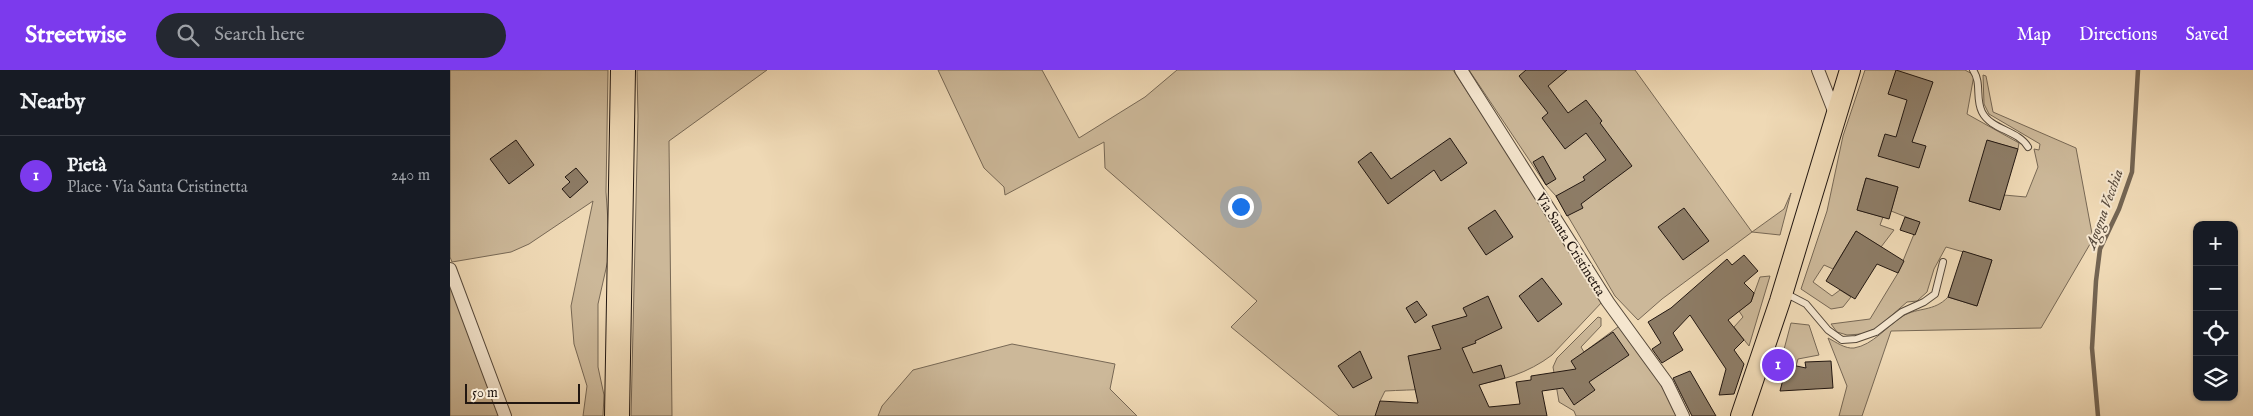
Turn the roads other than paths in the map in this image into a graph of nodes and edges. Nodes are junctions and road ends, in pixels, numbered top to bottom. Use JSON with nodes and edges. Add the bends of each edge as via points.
{"nodes":[{"id":1,"x":623,"y":70,"type":"edge"},
{"id":2,"x":1461,"y":70,"type":"edge"},
{"id":3,"x":1818,"y":70,"type":"edge"},
{"id":4,"x":1850,"y":70,"type":"edge"},
{"id":5,"x":1973,"y":70,"type":"edge"},
{"id":6,"x":1836,"y":116,"type":"junction"},
{"id":7,"x":2028,"y":147,"type":"dead end"},
{"id":8,"x":1943,"y":262,"type":"dead end"},
{"id":9,"x":450,"y":269,"type":"edge"},
{"id":10,"x":1783,"y":291,"type":"junction"},
{"id":11,"x":505,"y":416,"type":"edge"},
{"id":12,"x":617,"y":416,"type":"edge"},
{"id":13,"x":1683,"y":416,"type":"edge"},
{"id":14,"x":1741,"y":416,"type":"edge"}],
"edges":[{"from":1,"to":12,"type":"highway"},
{"from":2,"to":13,"type":"street","name":"Via Santa Cristinetta","via":[[1608,302],[1667,383]]},
{"from":3,"to":6,"type":"street"},
{"from":4,"to":6,"type":"main road"},
{"from":5,"to":7,"type":"lane","via":[[1978,77],[1982,112],[1992,122],[2024,140]]},
{"from":6,"to":10,"type":"main road"},
{"from":8,"to":10,"type":"lane","via":[[1935,294],[1902,312],[1876,332],[1856,340],[1842,340],[1828,330],[1806,304]]},
{"from":9,"to":11,"type":"street"},
{"from":10,"to":14,"type":"main road"}]}
